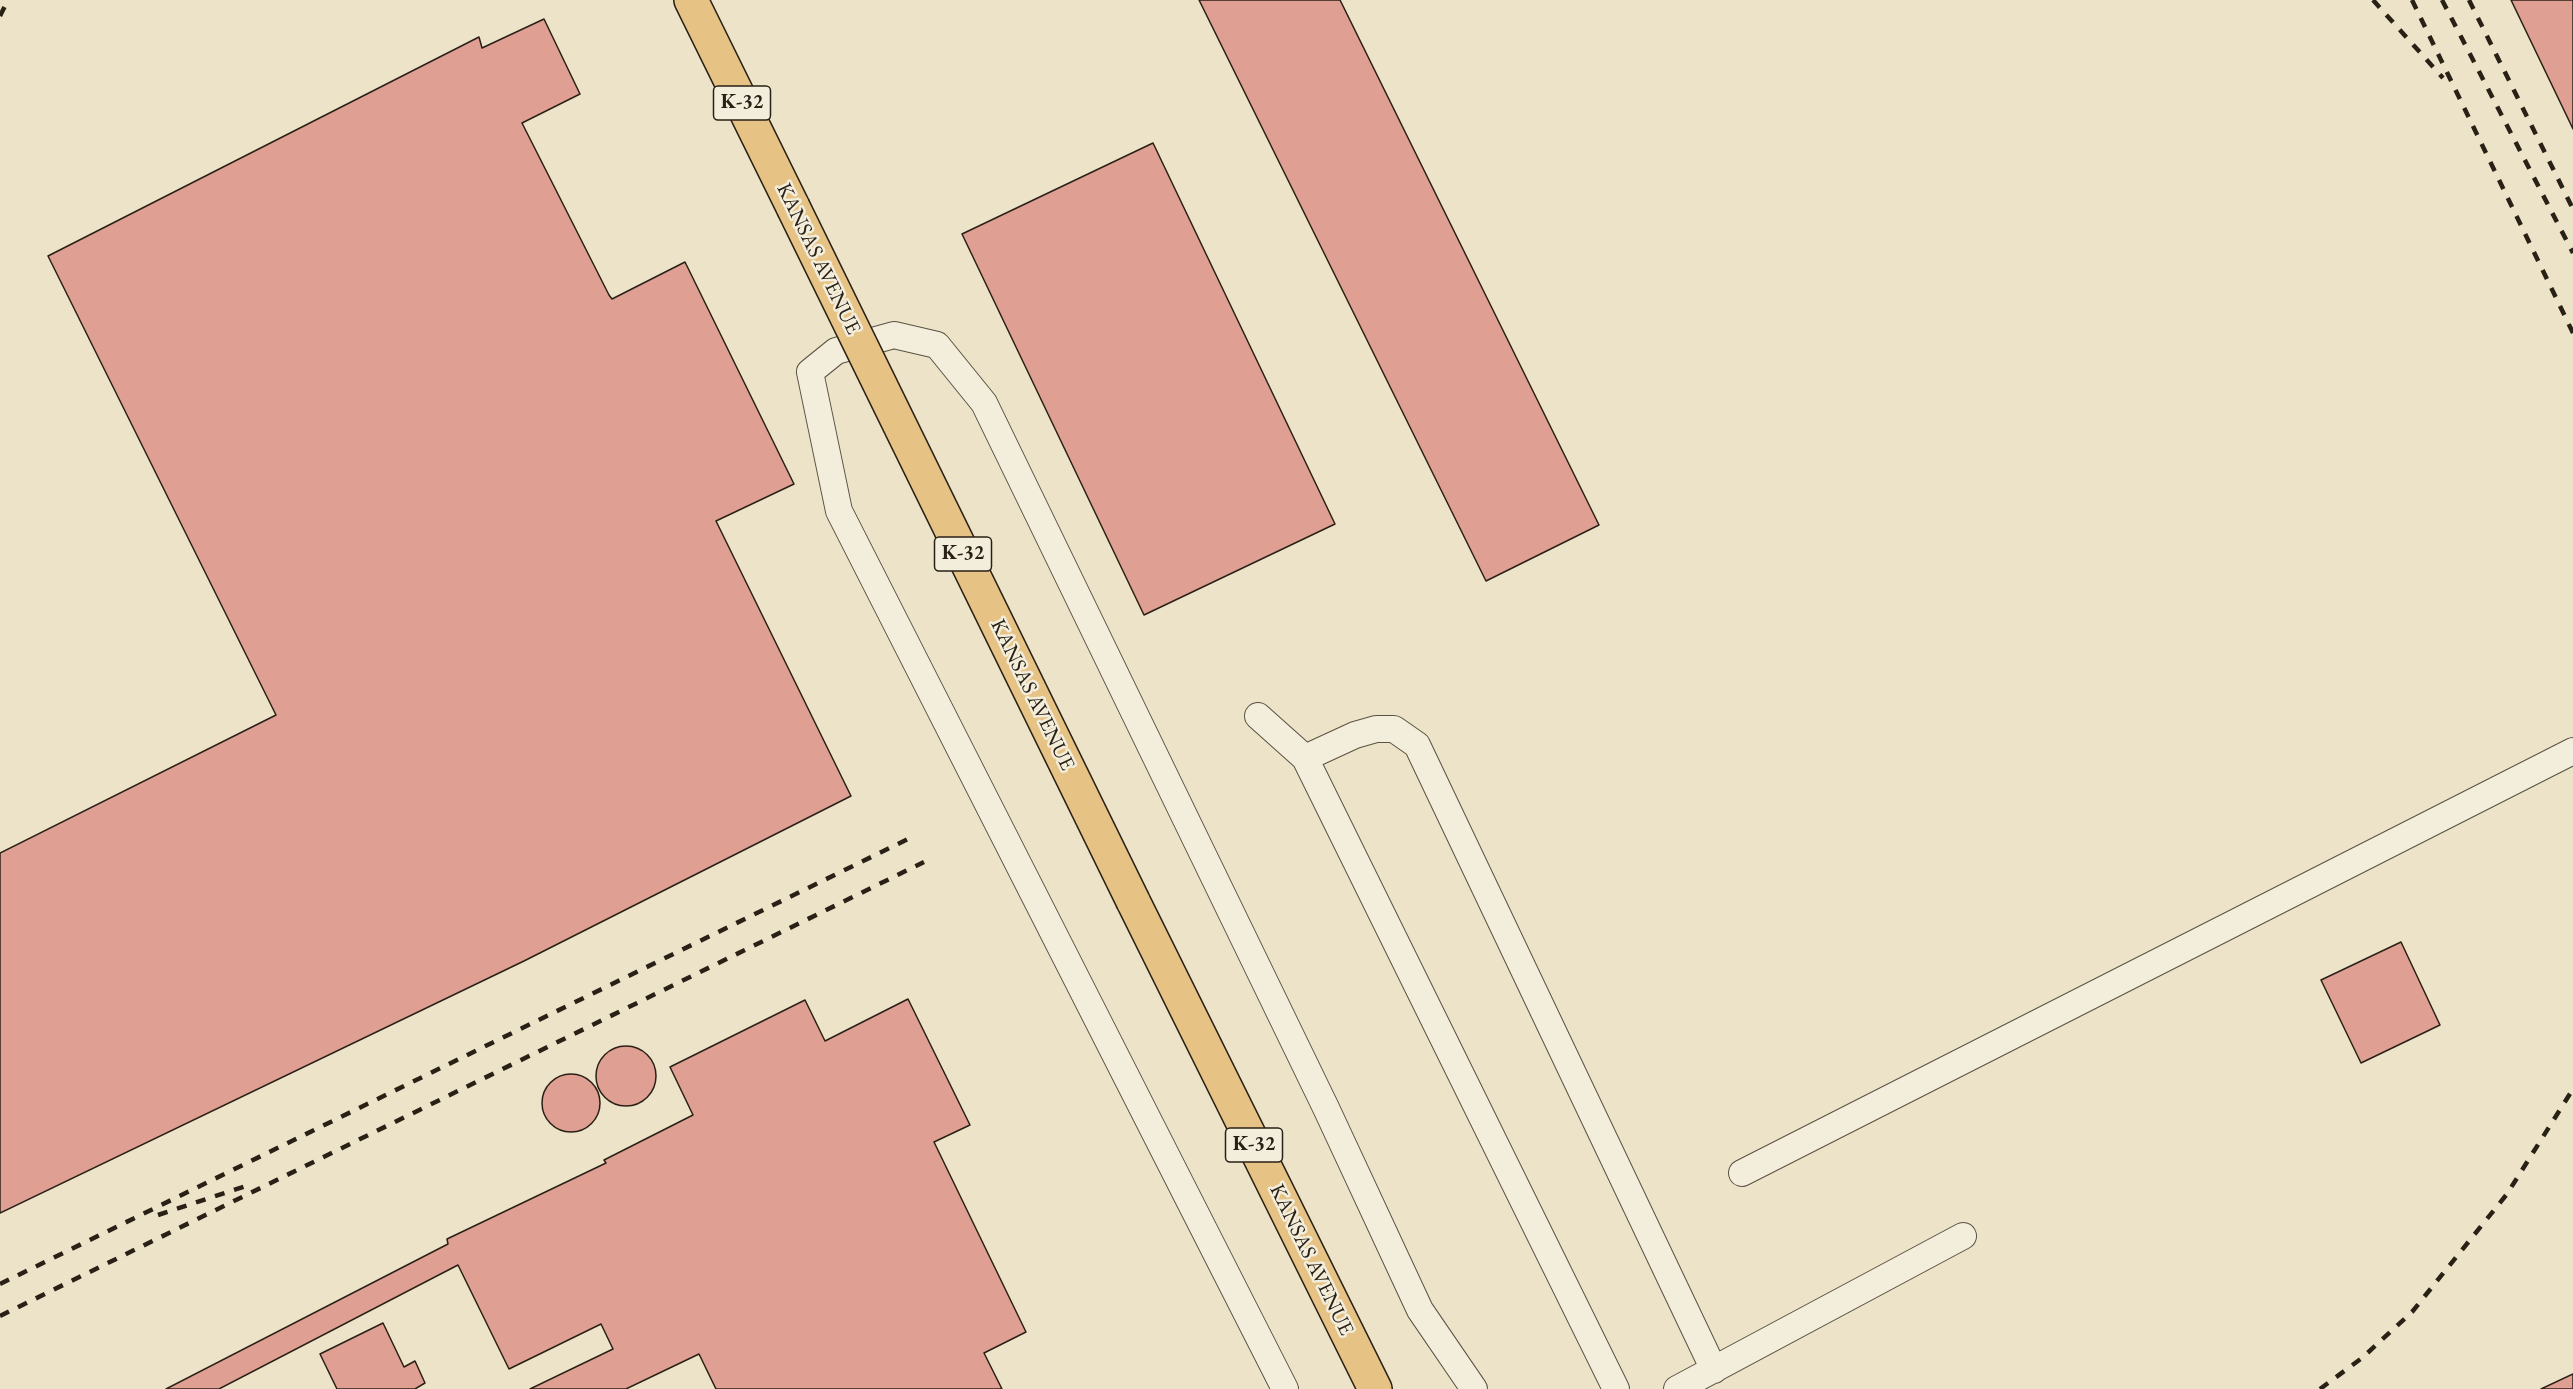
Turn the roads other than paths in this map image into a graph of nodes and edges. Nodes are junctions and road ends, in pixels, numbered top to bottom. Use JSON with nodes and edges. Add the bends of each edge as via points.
{"nodes":[{"id":1,"x":691,"y":0,"type":"edge"},
{"id":2,"x":1258,"y":716,"type":"dead end"},
{"id":3,"x":2573,"y":751,"type":"edge"},
{"id":4,"x":1305,"y":758,"type":"junction"},
{"id":5,"x":1742,"y":1173,"type":"dead end"},
{"id":6,"x":1964,"y":1236,"type":"dead end"},
{"id":7,"x":1714,"y":1370,"type":"junction"},
{"id":8,"x":1286,"y":1389,"type":"edge"},
{"id":9,"x":1375,"y":1389,"type":"edge"},
{"id":10,"x":1474,"y":1389,"type":"edge"},
{"id":11,"x":1617,"y":1389,"type":"edge"},
{"id":12,"x":1677,"y":1389,"type":"edge"}],
"edges":[{"from":1,"to":9,"type":"main road","name":"KANSAS AVENUE","number":"K-32","bridge":true},
{"from":2,"to":4,"type":"lane"},
{"from":3,"to":5,"type":"lane"},
{"from":4,"to":7,"type":"lane","via":[[1376,729],[1394,729],[1417,745]]},
{"from":4,"to":11,"type":"lane"},
{"from":6,"to":7,"type":"lane"},
{"from":7,"to":12,"type":"lane"},
{"from":8,"to":10,"type":"lane","via":[[839,511],[810,372],[836,351],[894,334],[937,345],[984,403],[1321,1097],[1420,1310]]}]}
